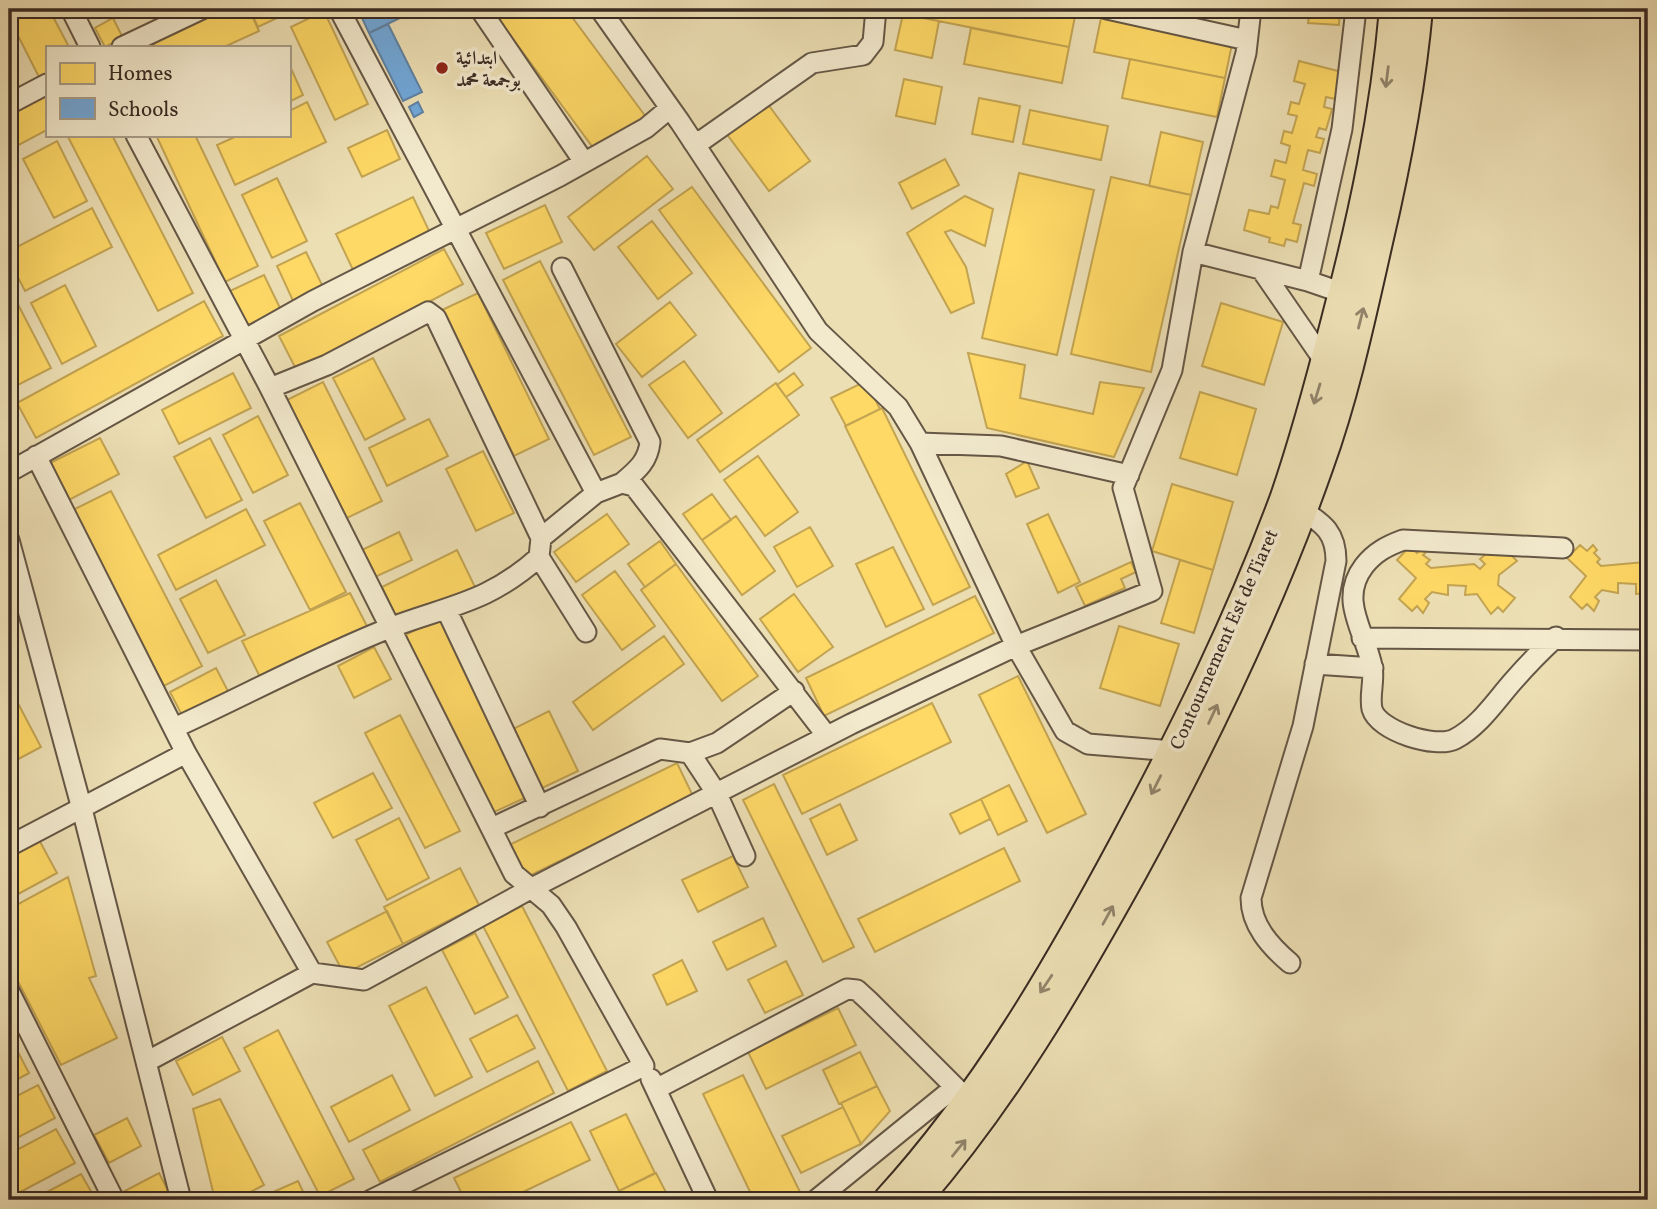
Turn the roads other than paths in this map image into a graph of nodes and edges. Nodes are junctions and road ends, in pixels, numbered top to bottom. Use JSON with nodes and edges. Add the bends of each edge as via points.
{"nodes":[{"id":1,"x":71,"y":9,"type":"edge"},
{"id":2,"x":202,"y":9,"type":"edge"},
{"id":3,"x":339,"y":9,"type":"edge"},
{"id":4,"x":480,"y":9,"type":"edge"},
{"id":5,"x":600,"y":9,"type":"edge"},
{"id":6,"x":876,"y":9,"type":"edge"},
{"id":7,"x":1107,"y":9,"type":"edge"},
{"id":8,"x":1251,"y":9,"type":"edge"},
{"id":9,"x":1356,"y":9,"type":"edge"},
{"id":10,"x":1394,"y":9,"type":"edge"},
{"id":11,"x":1418,"y":9,"type":"edge"},
{"id":12,"x":1247,"y":40,"type":"junction"},
{"id":13,"x":90,"y":46,"type":"edge"},
{"id":14,"x":124,"y":46,"type":"edge"},
{"id":15,"x":46,"y":85,"type":"edge"},
{"id":16,"x":9,"y":104,"type":"edge"},
{"id":17,"x":670,"y":108,"type":"junction"},
{"id":18,"x":137,"y":136,"type":"edge"},
{"id":19,"x":693,"y":142,"type":"junction"},
{"id":20,"x":584,"y":163,"type":"junction"},
{"id":21,"x":456,"y":228,"type":"junction"},
{"id":22,"x":1193,"y":251,"type":"junction"},
{"id":23,"x":562,"y":268,"type":"dead end"},
{"id":24,"x":1261,"y":269,"type":"junction"},
{"id":25,"x":1308,"y":281,"type":"junction"},
{"id":26,"x":1343,"y":293,"type":"junction"},
{"id":27,"x":244,"y":339,"type":"junction"},
{"id":28,"x":1325,"y":362,"type":"junction"},
{"id":29,"x":270,"y":388,"type":"junction"},
{"id":30,"x":920,"y":443,"type":"junction"},
{"id":31,"x":36,"y":456,"type":"junction"},
{"id":32,"x":9,"y":472,"type":"edge"},
{"id":33,"x":1129,"y":475,"type":"junction"},
{"id":34,"x":622,"y":483,"type":"junction"},
{"id":35,"x":596,"y":493,"type":"junction"},
{"id":36,"x":1302,"y":510,"type":"junction"},
{"id":37,"x":9,"y":540,"type":"edge"},
{"id":38,"x":540,"y":548,"type":"junction"},
{"id":39,"x":1563,"y":548,"type":"dead end"},
{"id":40,"x":447,"y":611,"type":"junction"},
{"id":41,"x":392,"y":627,"type":"junction"},
{"id":42,"x":586,"y":632,"type":"dead end"},
{"id":43,"x":1556,"y":637,"type":"junction"},
{"id":44,"x":1362,"y":638,"type":"junction"},
{"id":45,"x":1648,"y":639,"type":"edge"},
{"id":46,"x":1016,"y":646,"type":"junction"},
{"id":47,"x":1315,"y":664,"type":"junction"},
{"id":48,"x":1373,"y":668,"type":"junction"},
{"id":49,"x":794,"y":691,"type":"junction"},
{"id":50,"x":174,"y":728,"type":"junction"},
{"id":51,"x":827,"y":736,"type":"junction"},
{"id":52,"x":1173,"y":751,"type":"junction"},
{"id":53,"x":186,"y":753,"type":"junction"},
{"id":54,"x":690,"y":753,"type":"junction"},
{"id":55,"x":717,"y":794,"type":"junction"},
{"id":56,"x":540,"y":807,"type":"junction"},
{"id":57,"x":82,"y":809,"type":"junction"},
{"id":58,"x":492,"y":828,"type":"junction"},
{"id":59,"x":9,"y":846,"type":"edge"},
{"id":60,"x":745,"y":856,"type":"dead end"},
{"id":61,"x":531,"y":888,"type":"junction"},
{"id":62,"x":1290,"y":963,"type":"dead end"},
{"id":63,"x":313,"y":973,"type":"junction"},
{"id":64,"x":9,"y":992,"type":"edge"},
{"id":65,"x":146,"y":1062,"type":"junction"},
{"id":66,"x":644,"y":1066,"type":"junction"},
{"id":67,"x":656,"y":1089,"type":"junction"},
{"id":68,"x":961,"y":1094,"type":"junction"},
{"id":69,"x":114,"y":1200,"type":"edge"},
{"id":70,"x":181,"y":1200,"type":"edge"},
{"id":71,"x":371,"y":1200,"type":"edge"},
{"id":72,"x":708,"y":1200,"type":"edge"},
{"id":73,"x":816,"y":1200,"type":"edge"},
{"id":74,"x":888,"y":1200,"type":"edge"},
{"id":75,"x":916,"y":1200,"type":"edge"}],
"edges":[{"from":1,"to":13,"type":"street"},
{"from":2,"to":14,"type":"street"},
{"from":3,"to":21,"type":"street"},
{"from":4,"to":20,"type":"street"},
{"from":5,"to":17,"type":"street"},
{"from":6,"to":19,"type":"street","via":[[873,42],[863,55],[812,63],[704,139]]},
{"from":7,"to":12,"type":"street"},
{"from":8,"to":12,"type":"street"},
{"from":9,"to":25,"type":"street","via":[[1342,129]]},
{"from":10,"to":26,"type":"highway","name":"Contournement Est de Tiaret","one_way":true,"via":[[1378,136]]},
{"from":36,"to":11,"type":"highway","name":"Contournement Est de Tiaret","one_way":true,"via":[[1320,465],[1366,297],[1406,110]]},
{"from":12,"to":22,"type":"street"},
{"from":15,"to":16,"type":"street"},
{"from":17,"to":19,"type":"street"},
{"from":17,"to":20,"type":"street","via":[[646,128]]},
{"from":18,"to":27,"type":"street"},
{"from":19,"to":30,"type":"street","via":[[817,331],[898,407]]},
{"from":20,"to":21,"type":"street"},
{"from":21,"to":27,"type":"street"},
{"from":21,"to":35,"type":"street"},
{"from":22,"to":24,"type":"street"},
{"from":22,"to":33,"type":"street","via":[[1172,370]]},
{"from":23,"to":34,"type":"street","via":[[650,442],[649,454]]},
{"from":24,"to":25,"type":"street"},
{"from":24,"to":28,"type":"street"},
{"from":25,"to":26,"type":"street"},
{"from":26,"to":28,"type":"highway","name":"Contournement Est de Tiaret"},
{"from":27,"to":29,"type":"street"},
{"from":27,"to":31,"type":"street"},
{"from":28,"to":52,"type":"highway","name":"Contournement Est de Tiaret","one_way":true,"via":[[1285,495],[1233,624]]},
{"from":29,"to":38,"type":"street","via":[[327,365],[428,312],[436,318]]},
{"from":29,"to":41,"type":"street"},
{"from":30,"to":33,"type":"street","via":[[1001,446]]},
{"from":30,"to":46,"type":"street"},
{"from":31,"to":32,"type":"street"},
{"from":31,"to":50,"type":"street"},
{"from":33,"to":46,"type":"street","via":[[1123,488],[1152,591]]},
{"from":34,"to":35,"type":"street"},
{"from":34,"to":49,"type":"street","via":[[634,486]]},
{"from":35,"to":38,"type":"street"},
{"from":36,"to":47,"type":"street","via":[[1321,522],[1336,544]]},
{"from":75,"to":36,"type":"highway","name":"Contournement Est de Tiaret","one_way":true,"via":[[1025,1058],[1074,979],[1179,787],[1258,620]]},
{"from":37,"to":57,"type":"street"},
{"from":38,"to":40,"type":"street","via":[[515,578]]},
{"from":38,"to":42,"type":"street"},
{"from":39,"to":44,"type":"street","via":[[1403,540],[1385,547],[1359,572],[1352,588]]},
{"from":40,"to":41,"type":"street"},
{"from":40,"to":56,"type":"street"},
{"from":41,"to":50,"type":"street"},
{"from":41,"to":58,"type":"street"},
{"from":43,"to":44,"type":"street"},
{"from":43,"to":45,"type":"street"},
{"from":43,"to":48,"type":"street","via":[[1479,722],[1452,741],[1440,743],[1380,723],[1372,711]]},
{"from":44,"to":48,"type":"street"},
{"from":46,"to":51,"type":"street"},
{"from":46,"to":52,"type":"street","via":[[1065,731],[1088,744]]},
{"from":47,"to":48,"type":"street"},
{"from":47,"to":62,"type":"street","via":[[1303,726],[1251,898],[1260,931]]},
{"from":49,"to":51,"type":"street"},
{"from":49,"to":54,"type":"street","via":[[717,743]]},
{"from":50,"to":53,"type":"street"},
{"from":51,"to":55,"type":"street"},
{"from":52,"to":68,"type":"highway","name":"Contournement Est de Tiaret","one_way":true,"via":[[1064,956]]},
{"from":53,"to":57,"type":"street"},
{"from":53,"to":63,"type":"street"},
{"from":54,"to":55,"type":"street"},
{"from":54,"to":56,"type":"street","via":[[660,748]]},
{"from":55,"to":60,"type":"street"},
{"from":55,"to":61,"type":"street"},
{"from":56,"to":58,"type":"street"},
{"from":57,"to":59,"type":"street"},
{"from":57,"to":65,"type":"street"},
{"from":58,"to":61,"type":"street","via":[[514,874]]},
{"from":61,"to":63,"type":"street","via":[[364,980]]},
{"from":61,"to":66,"type":"street","via":[[551,905],[566,927]]},
{"from":63,"to":65,"type":"street"},
{"from":64,"to":69,"type":"street"},
{"from":65,"to":70,"type":"street"},
{"from":66,"to":67,"type":"street"},
{"from":66,"to":71,"type":"street"},
{"from":67,"to":68,"type":"street","via":[[847,989],[857,990],[869,1001]]},
{"from":67,"to":72,"type":"street"},
{"from":68,"to":73,"type":"street"},
{"from":68,"to":74,"type":"highway","name":"Contournement Est de Tiaret"}]}
